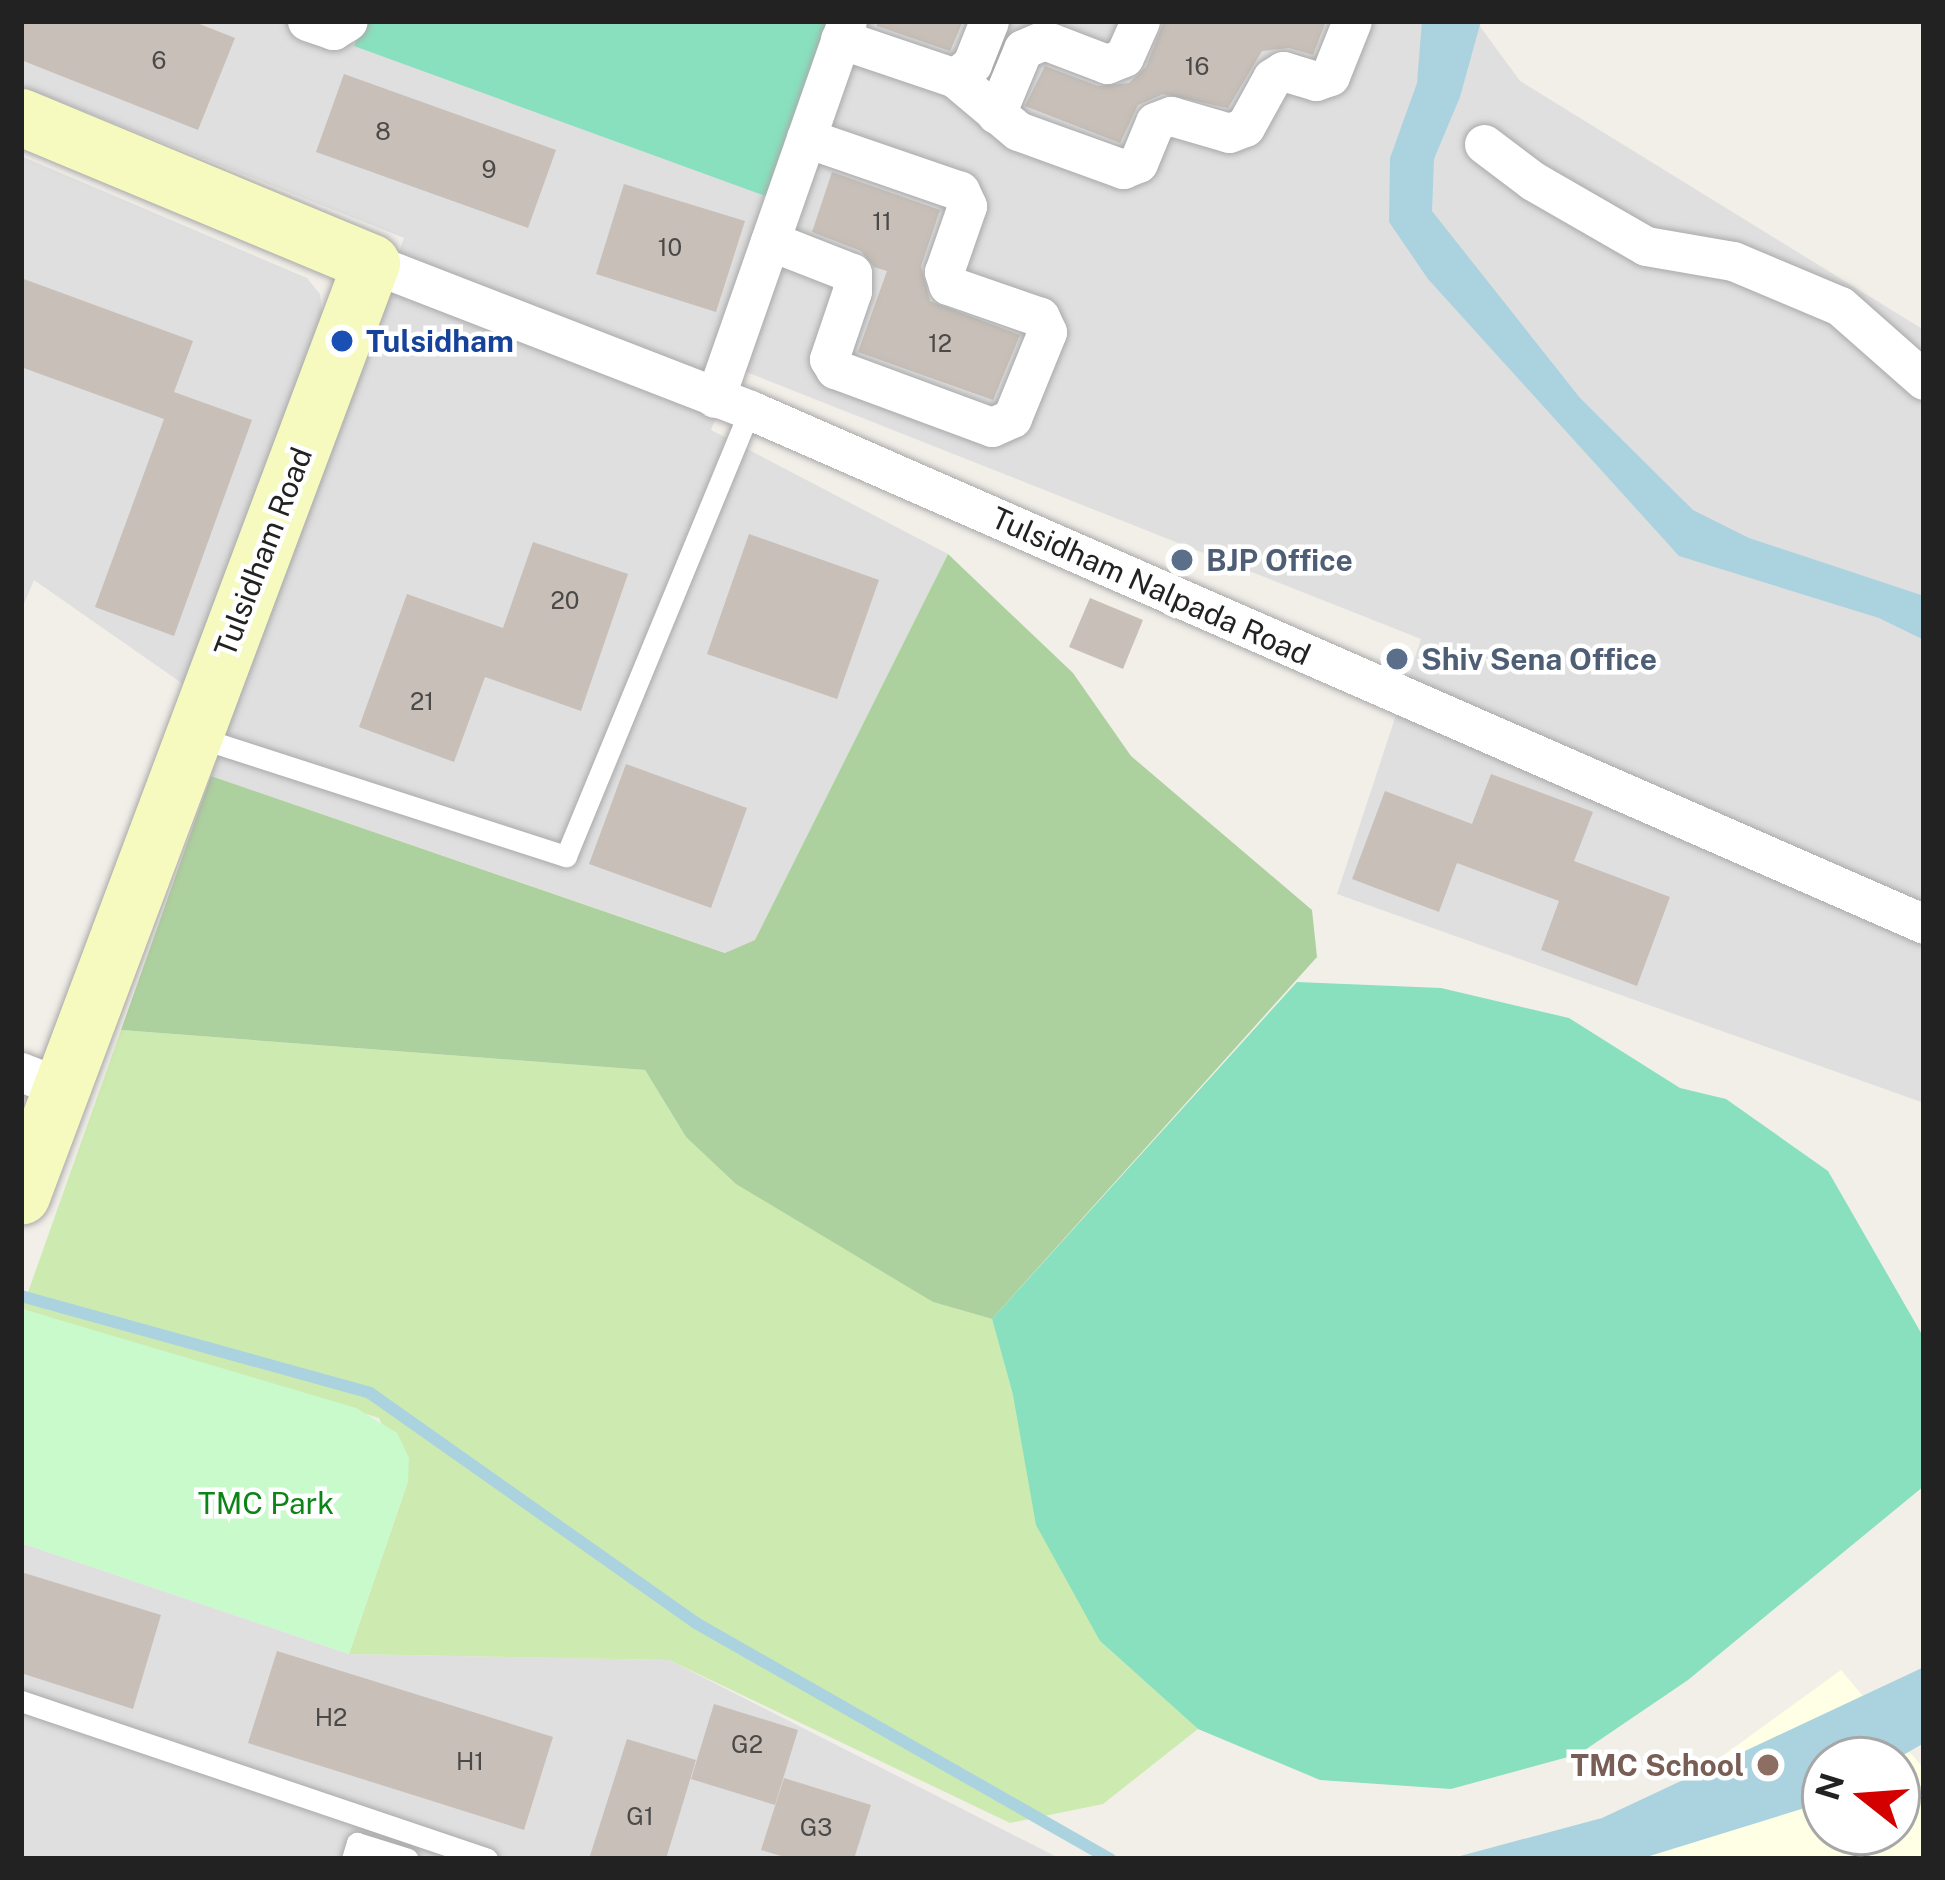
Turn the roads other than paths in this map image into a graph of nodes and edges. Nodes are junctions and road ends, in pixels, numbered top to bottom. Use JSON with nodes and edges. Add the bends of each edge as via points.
{"nodes":[{"id":1,"x":307,"y":21,"type":"edge"},
{"id":2,"x":348,"y":21,"type":"edge"},
{"id":3,"x":989,"y":21,"type":"edge"},
{"id":4,"x":1140,"y":21,"type":"edge"},
{"id":5,"x":1352,"y":21,"type":"edge"},
{"id":6,"x":844,"y":30,"type":"edge"},
{"id":7,"x":956,"y":79,"type":"junction"},
{"id":8,"x":996,"y":114,"type":"junction"},
{"id":9,"x":21,"y":117,"type":"edge"},
{"id":10,"x":806,"y":138,"type":"junction"},
{"id":11,"x":1484,"y":145,"type":"dead end"},
{"id":12,"x":770,"y":241,"type":"junction"},
{"id":13,"x":371,"y":262,"type":"junction"},
{"id":14,"x":1924,"y":380,"type":"edge"},
{"id":15,"x":733,"y":404,"type":"junction"},
{"id":16,"x":194,"y":736,"type":"junction"},
{"id":17,"x":1924,"y":924,"type":"edge"},
{"id":18,"x":41,"y":1080,"type":"edge"},
{"id":19,"x":23,"y":1182,"type":"edge"},
{"id":20,"x":21,"y":1701,"type":"edge"},
{"id":21,"x":366,"y":1818,"type":"junction"},
{"id":22,"x":355,"y":1851,"type":"edge"},
{"id":23,"x":408,"y":1859,"type":"edge"},
{"id":24,"x":487,"y":1859,"type":"edge"}],
"edges":[{"from":1,"to":2,"type":"street","via":[[333,30]]},
{"from":3,"to":7,"type":"street","via":[[973,64]]},
{"from":4,"to":8,"type":"street","via":[[1124,57],[1107,64],[1044,40],[1023,49]]},
{"from":5,"to":8,"type":"street","via":[[1330,76],[1272,77],[1245,127],[1229,133],[1171,116],[1155,122],[1138,163],[1123,170],[1018,131]]},
{"from":6,"to":7,"type":"street"},
{"from":6,"to":10,"type":"street"},
{"from":7,"to":8,"type":"street"},
{"from":9,"to":13,"type":"street"},
{"from":10,"to":12,"type":"street"},
{"from":10,"to":12,"type":"street","via":[[960,191],[967,206],[944,272],[948,286],[1040,317],[1047,332],[1012,418],[992,427],[835,369],[829,359],[852,273]]},
{"from":11,"to":14,"type":"street","via":[[1646,246],[1733,261],[1840,306]]},
{"from":12,"to":15,"type":"street"},
{"from":13,"to":15,"type":"street","name":"Tulsidham Nalpada Road"},
{"from":13,"to":16,"type":"street","name":"Tulsidham Road"},
{"from":15,"to":16,"type":"lane","via":[[566,856]]},
{"from":15,"to":17,"type":"street","name":"Tulsidham Nalpada Road"},
{"from":16,"to":18,"type":"street","name":"Tulsidham Road"},
{"from":18,"to":19,"type":"street","name":"Tulsidham Road"},
{"from":20,"to":21,"type":"lane"},
{"from":21,"to":22,"type":"lane"},
{"from":21,"to":24,"type":"lane"},
{"from":22,"to":23,"type":"lane"}]}
